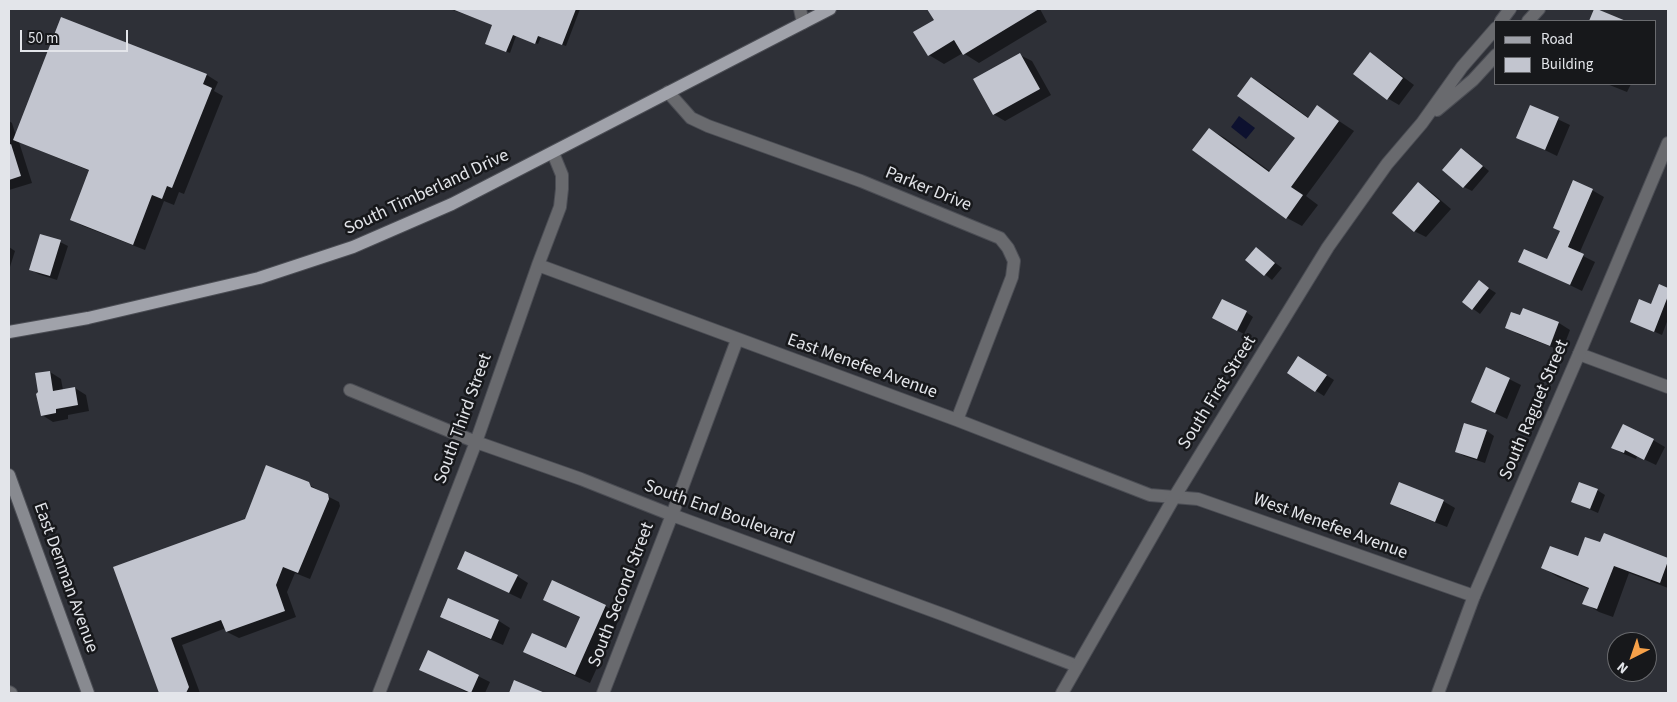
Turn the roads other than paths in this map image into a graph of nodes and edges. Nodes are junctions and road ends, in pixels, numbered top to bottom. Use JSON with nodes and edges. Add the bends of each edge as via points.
{"nodes":[{"id":1,"x":800,"y":9,"type":"edge"},
{"id":2,"x":830,"y":9,"type":"edge"},
{"id":3,"x":1510,"y":9,"type":"edge"},
{"id":4,"x":1539,"y":9,"type":"edge"},
{"id":5,"x":1502,"y":20,"type":"edge"},
{"id":6,"x":1529,"y":20,"type":"edge"},
{"id":7,"x":803,"y":23,"type":"junction"},
{"id":8,"x":1494,"y":30,"type":"edge"},
{"id":9,"x":1494,"y":57,"type":"edge"},
{"id":10,"x":668,"y":92,"type":"junction"},
{"id":11,"x":1422,"y":123,"type":"junction"},
{"id":12,"x":1668,"y":143,"type":"edge"},
{"id":13,"x":553,"y":153,"type":"junction"},
{"id":14,"x":538,"y":265,"type":"junction"},
{"id":15,"x":9,"y":332,"type":"edge"},
{"id":16,"x":737,"y":340,"type":"junction"},
{"id":17,"x":1579,"y":354,"type":"junction"},
{"id":18,"x":1668,"y":387,"type":"edge"},
{"id":19,"x":350,"y":390,"type":"dead end"},
{"id":20,"x":957,"y":420,"type":"junction"},
{"id":21,"x":476,"y":442,"type":"junction"},
{"id":22,"x":9,"y":475,"type":"edge"},
{"id":23,"x":1175,"y":496,"type":"junction"},
{"id":24,"x":672,"y":515,"type":"junction"},
{"id":25,"x":1474,"y":596,"type":"junction"},
{"id":26,"x":1077,"y":666,"type":"junction"},
{"id":27,"x":88,"y":693,"type":"edge"},
{"id":28,"x":379,"y":693,"type":"edge"},
{"id":29,"x":603,"y":693,"type":"edge"},
{"id":30,"x":1062,"y":693,"type":"edge"},
{"id":31,"x":1438,"y":693,"type":"edge"}],
"edges":[{"from":1,"to":7,"type":"street"},
{"from":2,"to":7,"type":"main road","name":"South Timberland Drive"},
{"from":3,"to":5,"type":"street"},
{"from":4,"to":6,"type":"street"},
{"from":7,"to":10,"type":"main road","name":"South Timberland Drive"},
{"from":8,"to":11,"type":"street","name":"South First Street","via":[[1462,67]]},
{"from":9,"to":11,"type":"street","name":"South First Street","via":[[1473,80]]},
{"from":10,"to":13,"type":"main road","name":"South Timberland Drive"},
{"from":10,"to":20,"type":"street","name":"Parker Drive","via":[[691,118],[708,126],[861,181],[1000,238],[1014,261],[1012,277]]},
{"from":11,"to":23,"type":"street","name":"South First Street","via":[[1387,164],[1328,247]]},
{"from":12,"to":17,"type":"street","name":"South Raguet Street"},
{"from":13,"to":14,"type":"street","name":"South Third Street","via":[[562,175],[560,207]]},
{"from":13,"to":15,"type":"main road","name":"South Timberland Drive","via":[[452,204],[353,247],[273,274],[88,318]]},
{"from":14,"to":16,"type":"street","name":"East Menefee Avenue"},
{"from":14,"to":21,"type":"street","name":"South Third Street"},
{"from":16,"to":20,"type":"street","name":"East Menefee Avenue"},
{"from":16,"to":24,"type":"street","name":"South Second Street"},
{"from":17,"to":18,"type":"street"},
{"from":17,"to":25,"type":"street","name":"South Raguet Street"},
{"from":19,"to":21,"type":"street","name":"South End Boulevard"},
{"from":20,"to":23,"type":"street","name":"East Menefee Avenue","via":[[1150,495]]},
{"from":21,"to":24,"type":"street","name":"South End Boulevard"},
{"from":21,"to":28,"type":"street","name":"South Third Street"},
{"from":22,"to":27,"type":"main road","name":"East Denman Avenue"},
{"from":23,"to":25,"type":"street","name":"West Menefee Avenue","via":[[1198,499]]},
{"from":23,"to":26,"type":"street","name":"South First Street"},
{"from":24,"to":26,"type":"street","name":"South End Boulevard"},
{"from":24,"to":29,"type":"street","name":"South Second Street"},
{"from":25,"to":31,"type":"street","name":"South Raguet Street"},
{"from":26,"to":30,"type":"street","name":"South First Street"}]}
